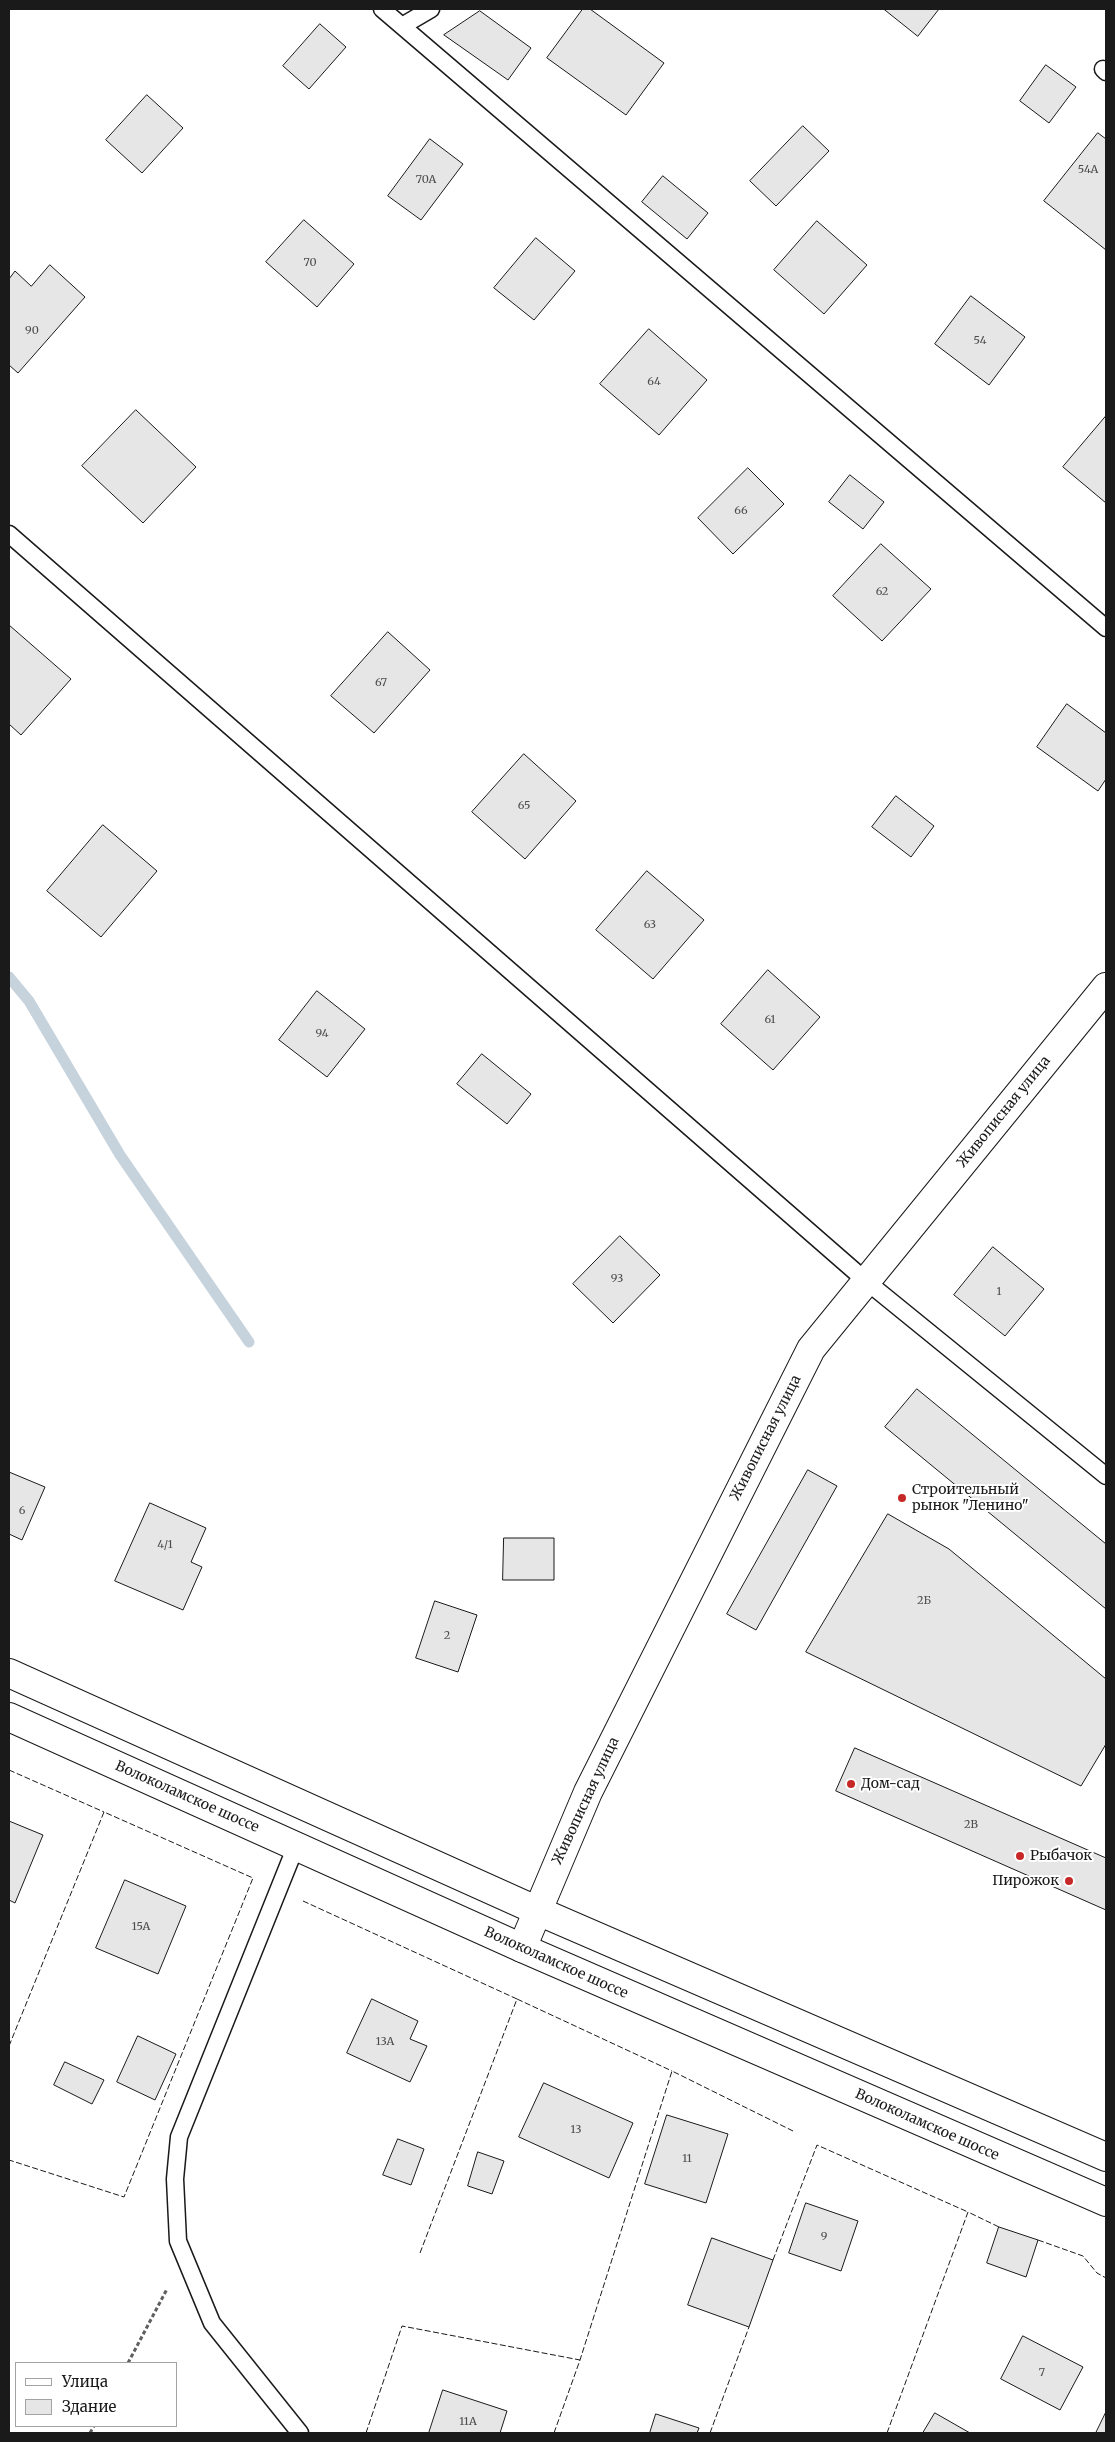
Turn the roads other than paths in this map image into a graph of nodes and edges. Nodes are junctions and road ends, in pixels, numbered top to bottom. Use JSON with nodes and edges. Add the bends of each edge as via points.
{"nodes":[{"id":1,"x":382,"y":9,"type":"edge"},
{"id":2,"x":431,"y":9,"type":"edge"},
{"id":3,"x":402,"y":26,"type":"junction"},
{"id":4,"x":9,"y":534,"type":"edge"},
{"id":5,"x":1106,"y":628,"type":"edge"},
{"id":6,"x":1106,"y":987,"type":"edge"},
{"id":7,"x":866,"y":1281,"type":"junction"},
{"id":8,"x":1106,"y":1476,"type":"edge"},
{"id":9,"x":9,"y":1673,"type":"edge"},
{"id":10,"x":9,"y":1717,"type":"edge"},
{"id":11,"x":296,"y":1846,"type":"junction"},
{"id":12,"x":538,"y":1910,"type":"junction"},
{"id":13,"x":522,"y":1948,"type":"junction"},
{"id":14,"x":1106,"y":2157,"type":"edge"},
{"id":15,"x":1106,"y":2202,"type":"edge"},
{"id":16,"x":300,"y":2433,"type":"edge"}],
"edges":[{"from":1,"to":3,"type":"lane"},
{"from":2,"to":3,"type":"lane"},
{"from":3,"to":5,"type":"lane"},
{"from":4,"to":7,"type":"lane"},
{"from":6,"to":7,"type":"main road","name":"Живописная улица"},
{"from":7,"to":8,"type":"lane"},
{"from":7,"to":12,"type":"main road","name":"Живописная улица","via":[[811,1349],[588,1792]]},
{"from":9,"to":12,"type":"main road"},
{"from":10,"to":11,"type":"main road","name":"Волоколамское шоссе"},
{"from":11,"to":13,"type":"main road","name":"Волоколамское шоссе"},
{"from":11,"to":16,"type":"lane","via":[[178,2137],[175,2179],[178,2241],[212,2323]]},
{"from":12,"to":13,"type":"main road","name":"Живописная улица"},
{"from":12,"to":14,"type":"main road"},
{"from":13,"to":15,"type":"main road","name":"Волоколамское шоссе"}]}
